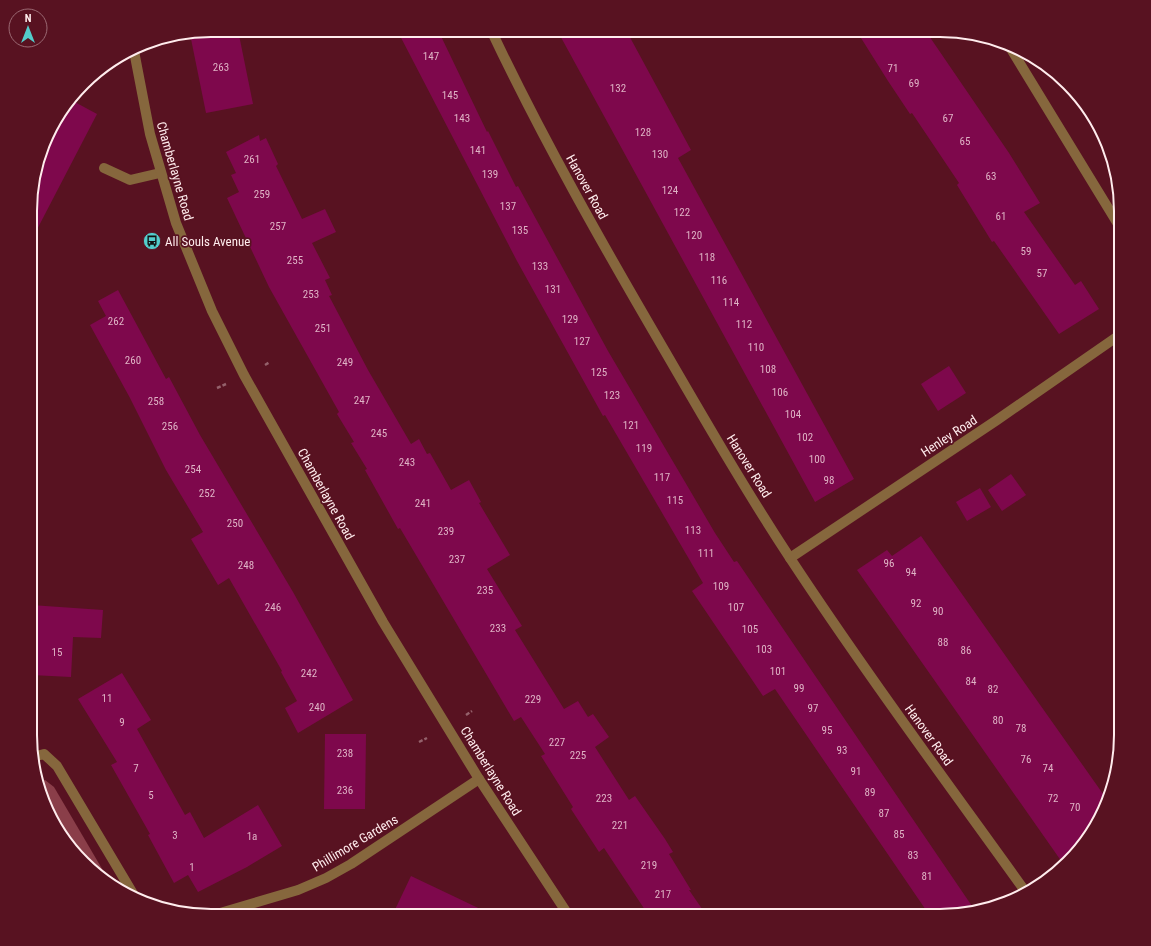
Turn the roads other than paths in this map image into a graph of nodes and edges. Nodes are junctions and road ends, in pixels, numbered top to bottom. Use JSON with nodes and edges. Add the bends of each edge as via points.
{"nodes":[{"id":1,"x":493,"y":37,"type":"edge"},
{"id":2,"x":1014,"y":54,"type":"edge"},
{"id":3,"x":135,"y":55,"type":"edge"},
{"id":4,"x":104,"y":168,"type":"dead end"},
{"id":5,"x":160,"y":173,"type":"junction"},
{"id":6,"x":1114,"y":218,"type":"edge"},
{"id":7,"x":1114,"y":339,"type":"edge"},
{"id":8,"x":790,"y":558,"type":"junction"},
{"id":9,"x":38,"y":756,"type":"edge"},
{"id":10,"x":479,"y":779,"type":"junction"},
{"id":11,"x":1023,"y":888,"type":"edge"},
{"id":12,"x":129,"y":889,"type":"edge"},
{"id":13,"x":234,"y":909,"type":"edge"},
{"id":14,"x":564,"y":909,"type":"edge"}],
"edges":[{"from":1,"to":8,"type":"street","name":"Hanover Road","via":[[517,86],[624,282]]},
{"from":2,"to":6,"type":"street"},
{"from":3,"to":5,"type":"street","name":"Chamberlayne Road"},
{"from":4,"to":5,"type":"street","via":[[130,180]]},
{"from":5,"to":10,"type":"street","name":"Chamberlayne Road","via":[[176,223],[212,311],[244,375],[383,622]]},
{"from":7,"to":8,"type":"street","name":"Henley Road"},
{"from":8,"to":11,"type":"street","name":"Hanover Road"},
{"from":9,"to":12,"type":"street","via":[[44,754],[57,766]]},
{"from":10,"to":13,"type":"street","name":"Phillimore Gardens","via":[[326,878],[298,890]]},
{"from":10,"to":14,"type":"street","name":"Chamberlayne Road"}]}
